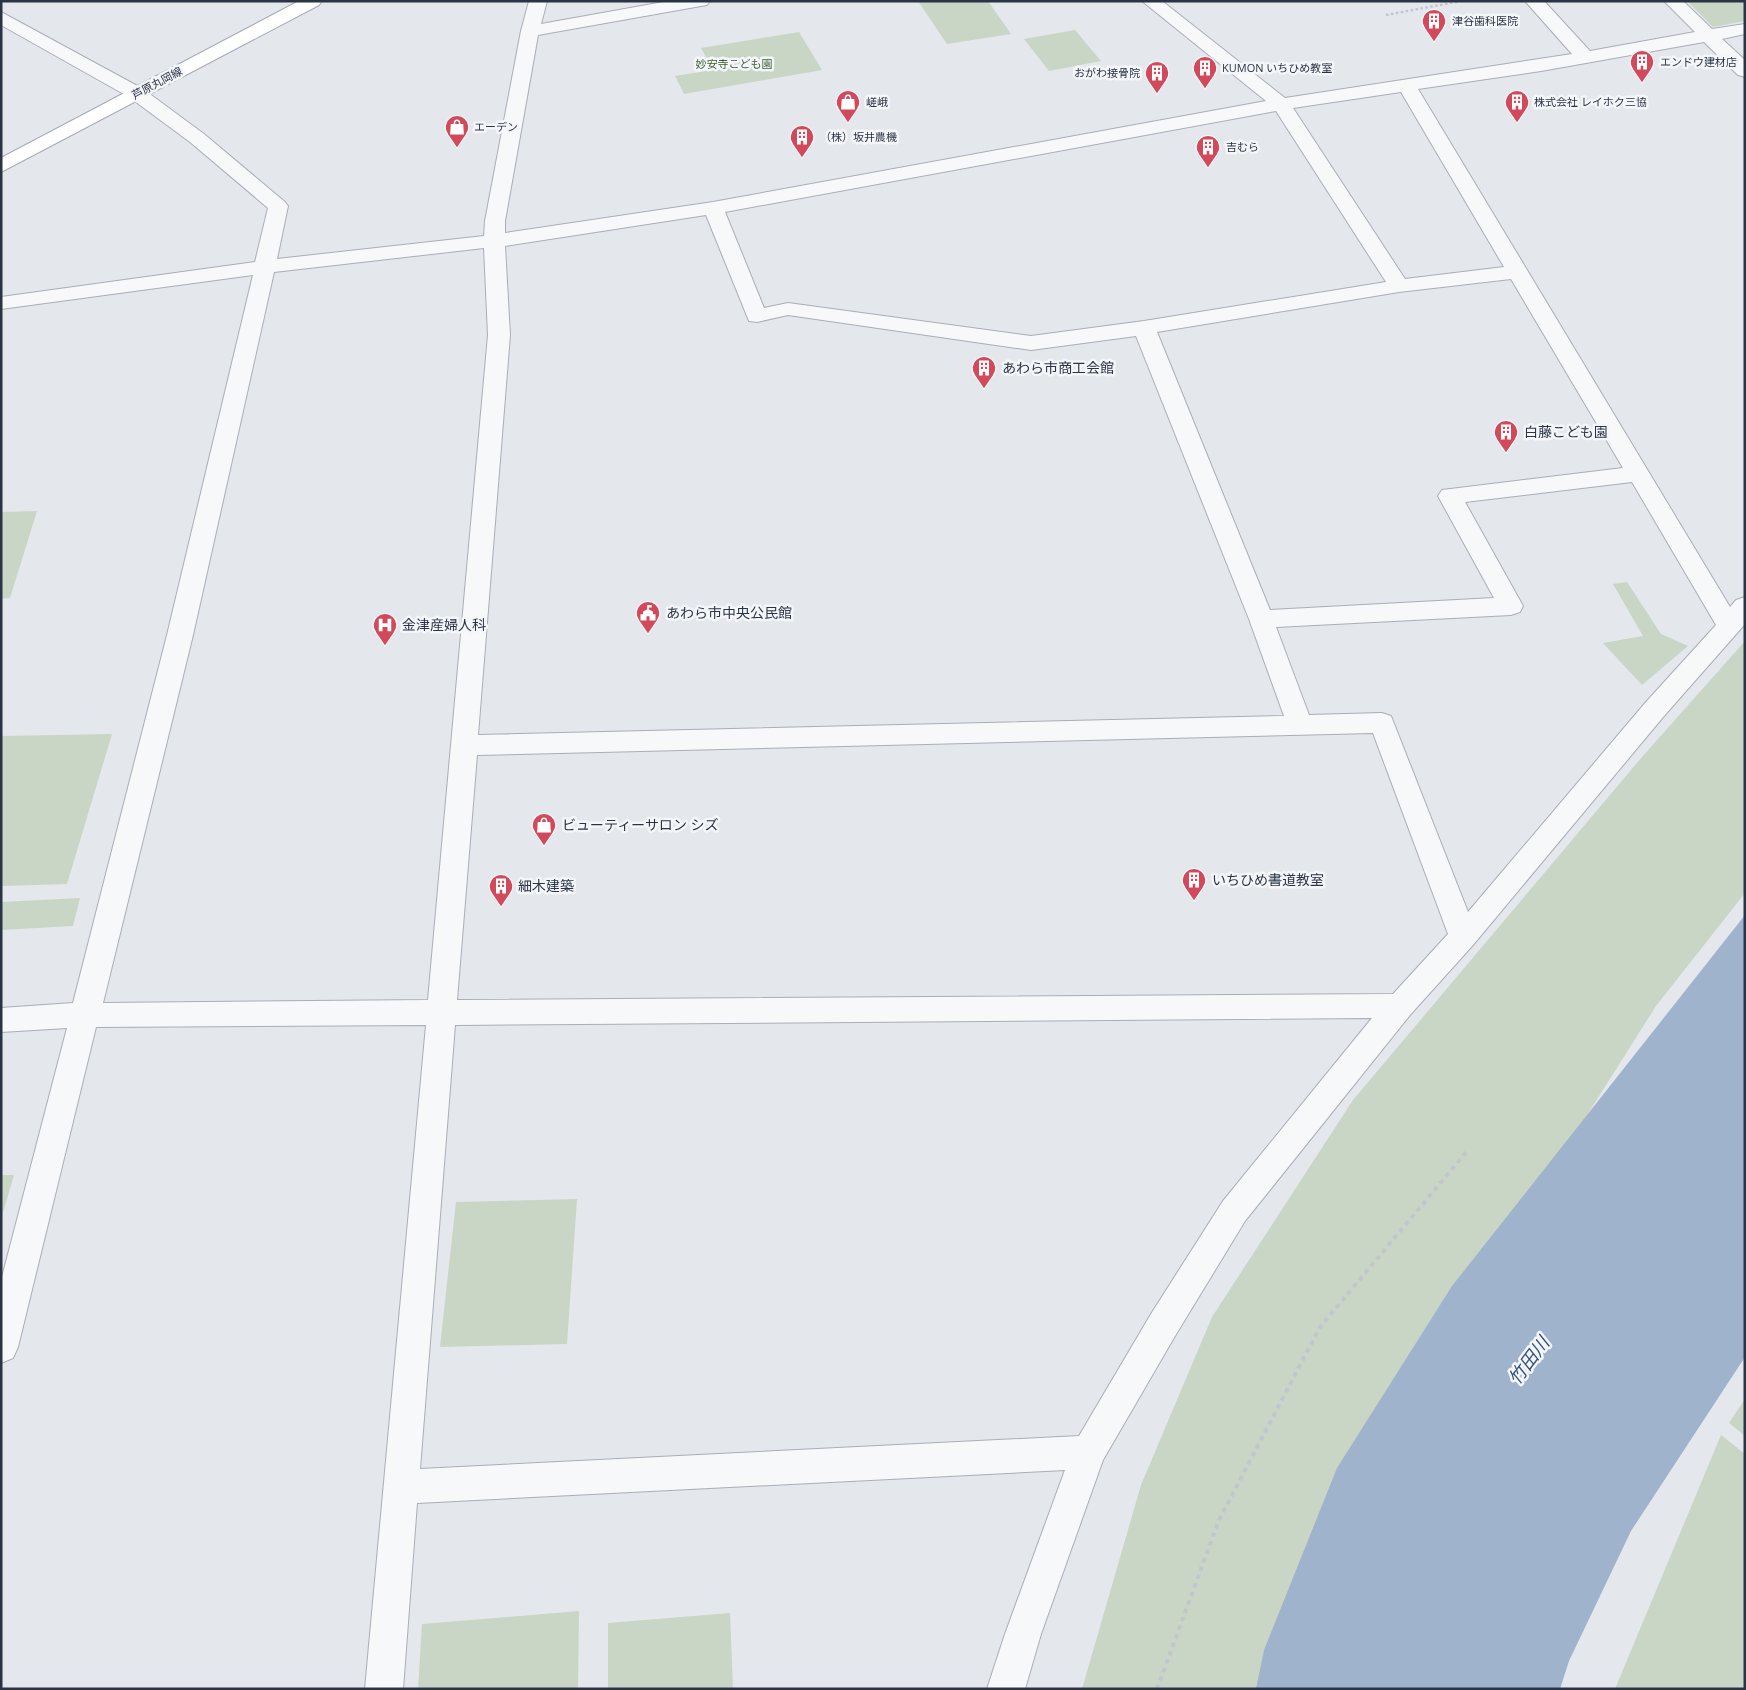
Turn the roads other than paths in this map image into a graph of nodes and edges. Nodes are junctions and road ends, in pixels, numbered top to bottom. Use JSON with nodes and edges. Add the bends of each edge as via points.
{"nodes":[{"id":1,"x":313,"y":1,"type":"edge"},
{"id":2,"x":538,"y":1,"type":"edge"},
{"id":3,"x":701,"y":1,"type":"edge"},
{"id":4,"x":1150,"y":1,"type":"edge"},
{"id":5,"x":1534,"y":1,"type":"edge"},
{"id":6,"x":1673,"y":1,"type":"edge"},
{"id":7,"x":1,"y":17,"type":"edge"},
{"id":8,"x":1745,"y":29,"type":"edge"},
{"id":9,"x":530,"y":31,"type":"junction"},
{"id":10,"x":1716,"y":34,"type":"junction"},
{"id":11,"x":1585,"y":57,"type":"junction"},
{"id":12,"x":1745,"y":71,"type":"edge"},
{"id":13,"x":1406,"y":86,"type":"junction"},
{"id":14,"x":136,"y":93,"type":"junction"},
{"id":15,"x":1282,"y":104,"type":"junction"},
{"id":16,"x":1,"y":166,"type":"edge"},
{"id":17,"x":713,"y":208,"type":"junction"},
{"id":18,"x":494,"y":242,"type":"junction"},
{"id":19,"x":266,"y":267,"type":"junction"},
{"id":20,"x":1519,"y":272,"type":"junction"},
{"id":21,"x":1399,"y":286,"type":"junction"},
{"id":22,"x":1,"y":303,"type":"edge"},
{"id":23,"x":1144,"y":328,"type":"junction"},
{"id":24,"x":1637,"y":474,"type":"junction"},
{"id":25,"x":1737,"y":616,"type":"edge"},
{"id":26,"x":1260,"y":619,"type":"junction"},
{"id":27,"x":1300,"y":725,"type":"junction"},
{"id":28,"x":466,"y":745,"type":"junction"},
{"id":29,"x":1462,"y":937,"type":"junction"},
{"id":30,"x":1400,"y":1006,"type":"junction"},
{"id":31,"x":443,"y":1013,"type":"junction"},
{"id":32,"x":83,"y":1015,"type":"junction"},
{"id":33,"x":1,"y":1020,"type":"edge"},
{"id":34,"x":1,"y":1347,"type":"edge"},
{"id":35,"x":1089,"y":1452,"type":"junction"},
{"id":36,"x":400,"y":1487,"type":"junction"},
{"id":37,"x":384,"y":1689,"type":"edge"},
{"id":38,"x":1006,"y":1689,"type":"edge"}],
"edges":[{"from":1,"to":14,"type":"main road","name":"芦原丸岡線"},
{"from":2,"to":9,"type":"street"},
{"from":3,"to":9,"type":"street"},
{"from":4,"to":15,"type":"street"},
{"from":5,"to":11,"type":"street"},
{"from":6,"to":10,"type":"street"},
{"from":7,"to":14,"type":"street"},
{"from":8,"to":10,"type":"street"},
{"from":9,"to":18,"type":"street"},
{"from":10,"to":11,"type":"street"},
{"from":10,"to":12,"type":"street"},
{"from":11,"to":13,"type":"street"},
{"from":13,"to":15,"type":"street"},
{"from":13,"to":20,"type":"street"},
{"from":14,"to":16,"type":"main road","name":"芦原丸岡線"},
{"from":14,"to":19,"type":"street","via":[[197,138],[278,206]]},
{"from":15,"to":17,"type":"street"},
{"from":15,"to":21,"type":"street"},
{"from":17,"to":18,"type":"street"},
{"from":17,"to":23,"type":"street","via":[[756,316],[788,309],[1031,342]]},
{"from":18,"to":19,"type":"street"},
{"from":18,"to":28,"type":"street","via":[[499,335]]},
{"from":19,"to":22,"type":"street"},
{"from":19,"to":32,"type":"street","via":[[162,718]]},
{"from":20,"to":21,"type":"street"},
{"from":20,"to":24,"type":"street"},
{"from":21,"to":23,"type":"street"},
{"from":23,"to":26,"type":"street"},
{"from":24,"to":25,"type":"street"},
{"from":24,"to":26,"type":"street","via":[[1450,496],[1511,606]]},
{"from":25,"to":29,"type":"street"},
{"from":26,"to":27,"type":"street"},
{"from":27,"to":28,"type":"street"},
{"from":27,"to":29,"type":"street","via":[[1382,724]]},
{"from":28,"to":31,"type":"street"},
{"from":29,"to":30,"type":"street"},
{"from":30,"to":31,"type":"street"},
{"from":30,"to":35,"type":"street","via":[[1234,1211]]},
{"from":31,"to":32,"type":"street"},
{"from":31,"to":36,"type":"street"},
{"from":32,"to":33,"type":"street"},
{"from":32,"to":34,"type":"street"},
{"from":35,"to":36,"type":"street"},
{"from":35,"to":38,"type":"street"},
{"from":36,"to":37,"type":"street"}]}
